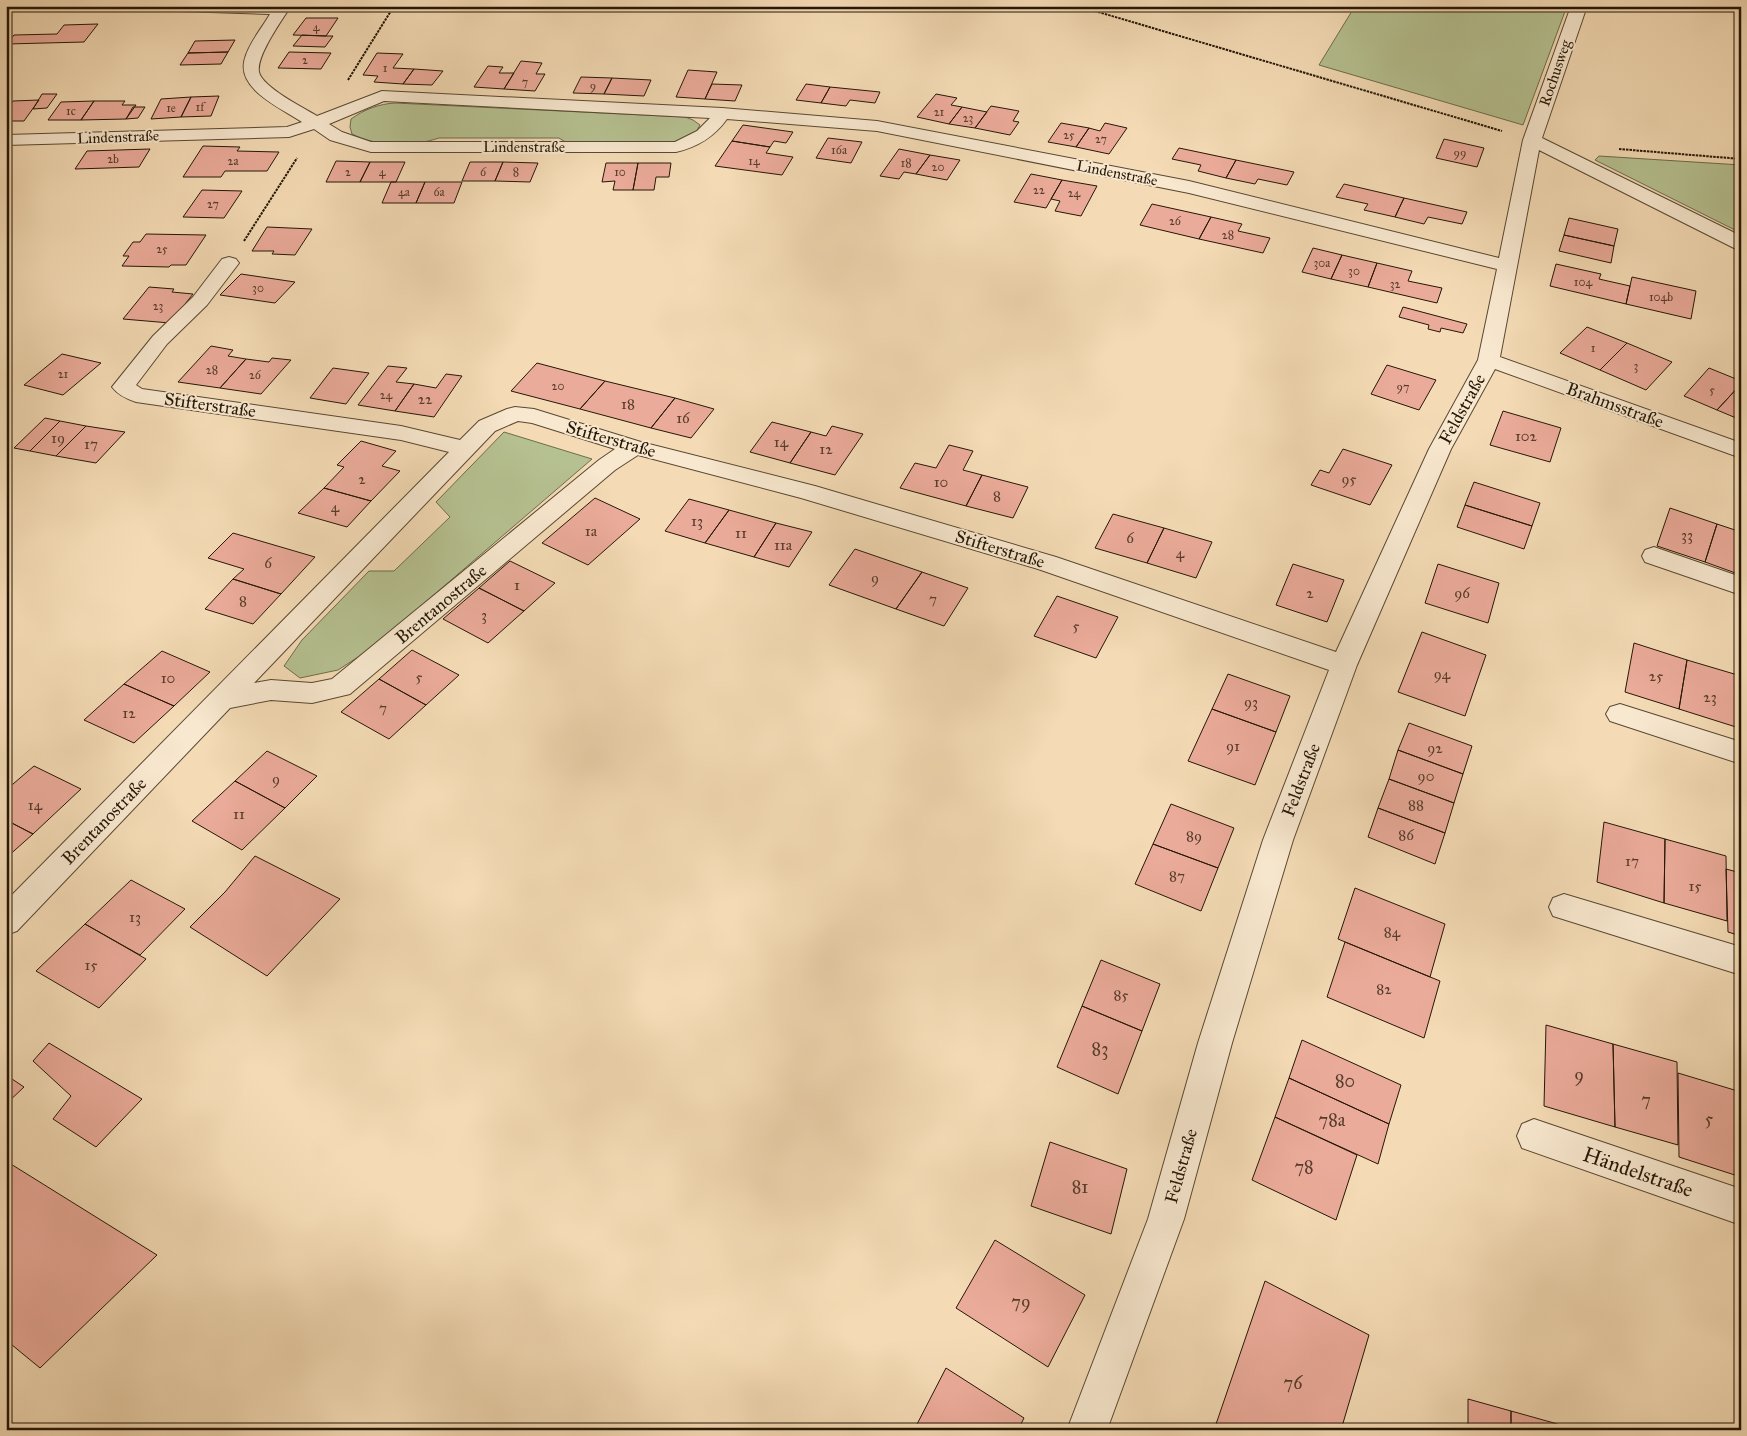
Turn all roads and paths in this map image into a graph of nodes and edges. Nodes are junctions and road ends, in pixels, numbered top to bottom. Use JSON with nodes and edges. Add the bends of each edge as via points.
{"nodes":[{"id":1,"x":179,"y":6,"type":"edge"},
{"id":2,"x":394,"y":6,"type":"edge"},
{"id":3,"x":1078,"y":6,"type":"edge"},
{"id":4,"x":1579,"y":6,"type":"edge"},
{"id":5,"x":281,"y":8,"type":"edge"},
{"id":6,"x":359,"y":104,"type":"junction"},
{"id":7,"x":722,"y":113,"type":"junction"},
{"id":8,"x":318,"y":124,"type":"junction"},
{"id":9,"x":6,"y":140,"type":"edge"},
{"id":10,"x":1532,"y":140,"type":"junction"},
{"id":11,"x":1617,"y":149,"type":"dead end"},
{"id":12,"x":1741,"y":159,"type":"edge"},
{"id":13,"x":282,"y":183,"type":"dead end"},
{"id":14,"x":1741,"y":244,"type":"edge"},
{"id":15,"x":229,"y":264,"type":"joint"},
{"id":16,"x":1508,"y":266,"type":"junction"},
{"id":17,"x":1490,"y":360,"type":"junction"},
{"id":18,"x":634,"y":447,"type":"junction"},
{"id":19,"x":464,"y":448,"type":"junction"},
{"id":20,"x":1741,"y":451,"type":"edge"},
{"id":21,"x":1654,"y":556,"type":"dead end"},
{"id":22,"x":1741,"y":586,"type":"edge"},
{"id":23,"x":1344,"y":665,"type":"junction"},
{"id":24,"x":224,"y":699,"type":"junction"},
{"id":25,"x":1620,"y":714,"type":"dead end"},
{"id":26,"x":1741,"y":753,"type":"edge"},
{"id":27,"x":1564,"y":907,"type":"dead end"},
{"id":28,"x":6,"y":922,"type":"edge"},
{"id":29,"x":1741,"y":961,"type":"edge"},
{"id":30,"x":1534,"y":1136,"type":"dead end"},
{"id":31,"x":1741,"y":1207,"type":"edge"},
{"id":32,"x":1087,"y":1430,"type":"edge"}],
"edges":[{"from":1,"to":5,"type":"street"},
{"from":2,"to":6,"type":"path","via":[[346,84]]},
{"from":3,"to":10,"type":"path"},
{"from":4,"to":10,"type":"street","name":"Rochusweg"},
{"from":5,"to":8,"type":"street","via":[[253,57],[251,72],[260,87]]},
{"from":6,"to":7,"type":"street","name":"Lindenstraße","via":[[382,96],[411,96]]},
{"from":6,"to":8,"type":"street","name":"Lindenstraße"},
{"from":7,"to":8,"type":"street","name":"Lindenstraße","via":[[714,126],[698,139],[676,147],[371,147],[336,136]]},
{"from":7,"to":16,"type":"street","name":"Lindenstraße","via":[[877,126],[996,148],[1189,187]]},
{"from":8,"to":9,"type":"street","name":"Lindenstraße","via":[[289,132]]},
{"from":10,"to":14,"type":"street"},
{"from":10,"to":16,"type":"street","name":"Feldstraße"},
{"from":11,"to":12,"type":"path"},
{"from":13,"to":15,"type":"path"},
{"from":15,"to":19,"type":"street","name":"Stifterstraße","via":[[200,300],[160,340],[124,386],[136,395],[401,433]]},
{"from":16,"to":17,"type":"street","name":"Feldstraße"},
{"from":17,"to":20,"type":"street","name":"Brahmsstraße"},
{"from":17,"to":23,"type":"street","name":"Feldstraße","via":[[1440,449]]},
{"from":18,"to":19,"type":"street","name":"Stifterstraße","via":[[534,416],[515,414],[487,426]]},
{"from":18,"to":23,"type":"street","name":"Stifterstraße","via":[[807,492],[1047,563]]},
{"from":18,"to":24,"type":"street","name":"Brentanostraße","via":[[607,465],[340,686],[312,693],[270,690]]},
{"from":19,"to":24,"type":"street","name":"Brentanostraße"},
{"from":21,"to":22,"type":"street"},
{"from":23,"to":32,"type":"street","name":"Feldstraße","via":[[1278,840],[1215,1043],[1166,1219]]},
{"from":24,"to":28,"type":"street","name":"Brentanostraße"},
{"from":25,"to":26,"type":"street"},
{"from":27,"to":29,"type":"street"},
{"from":30,"to":31,"type":"street","name":"Händelstraße"}]}
